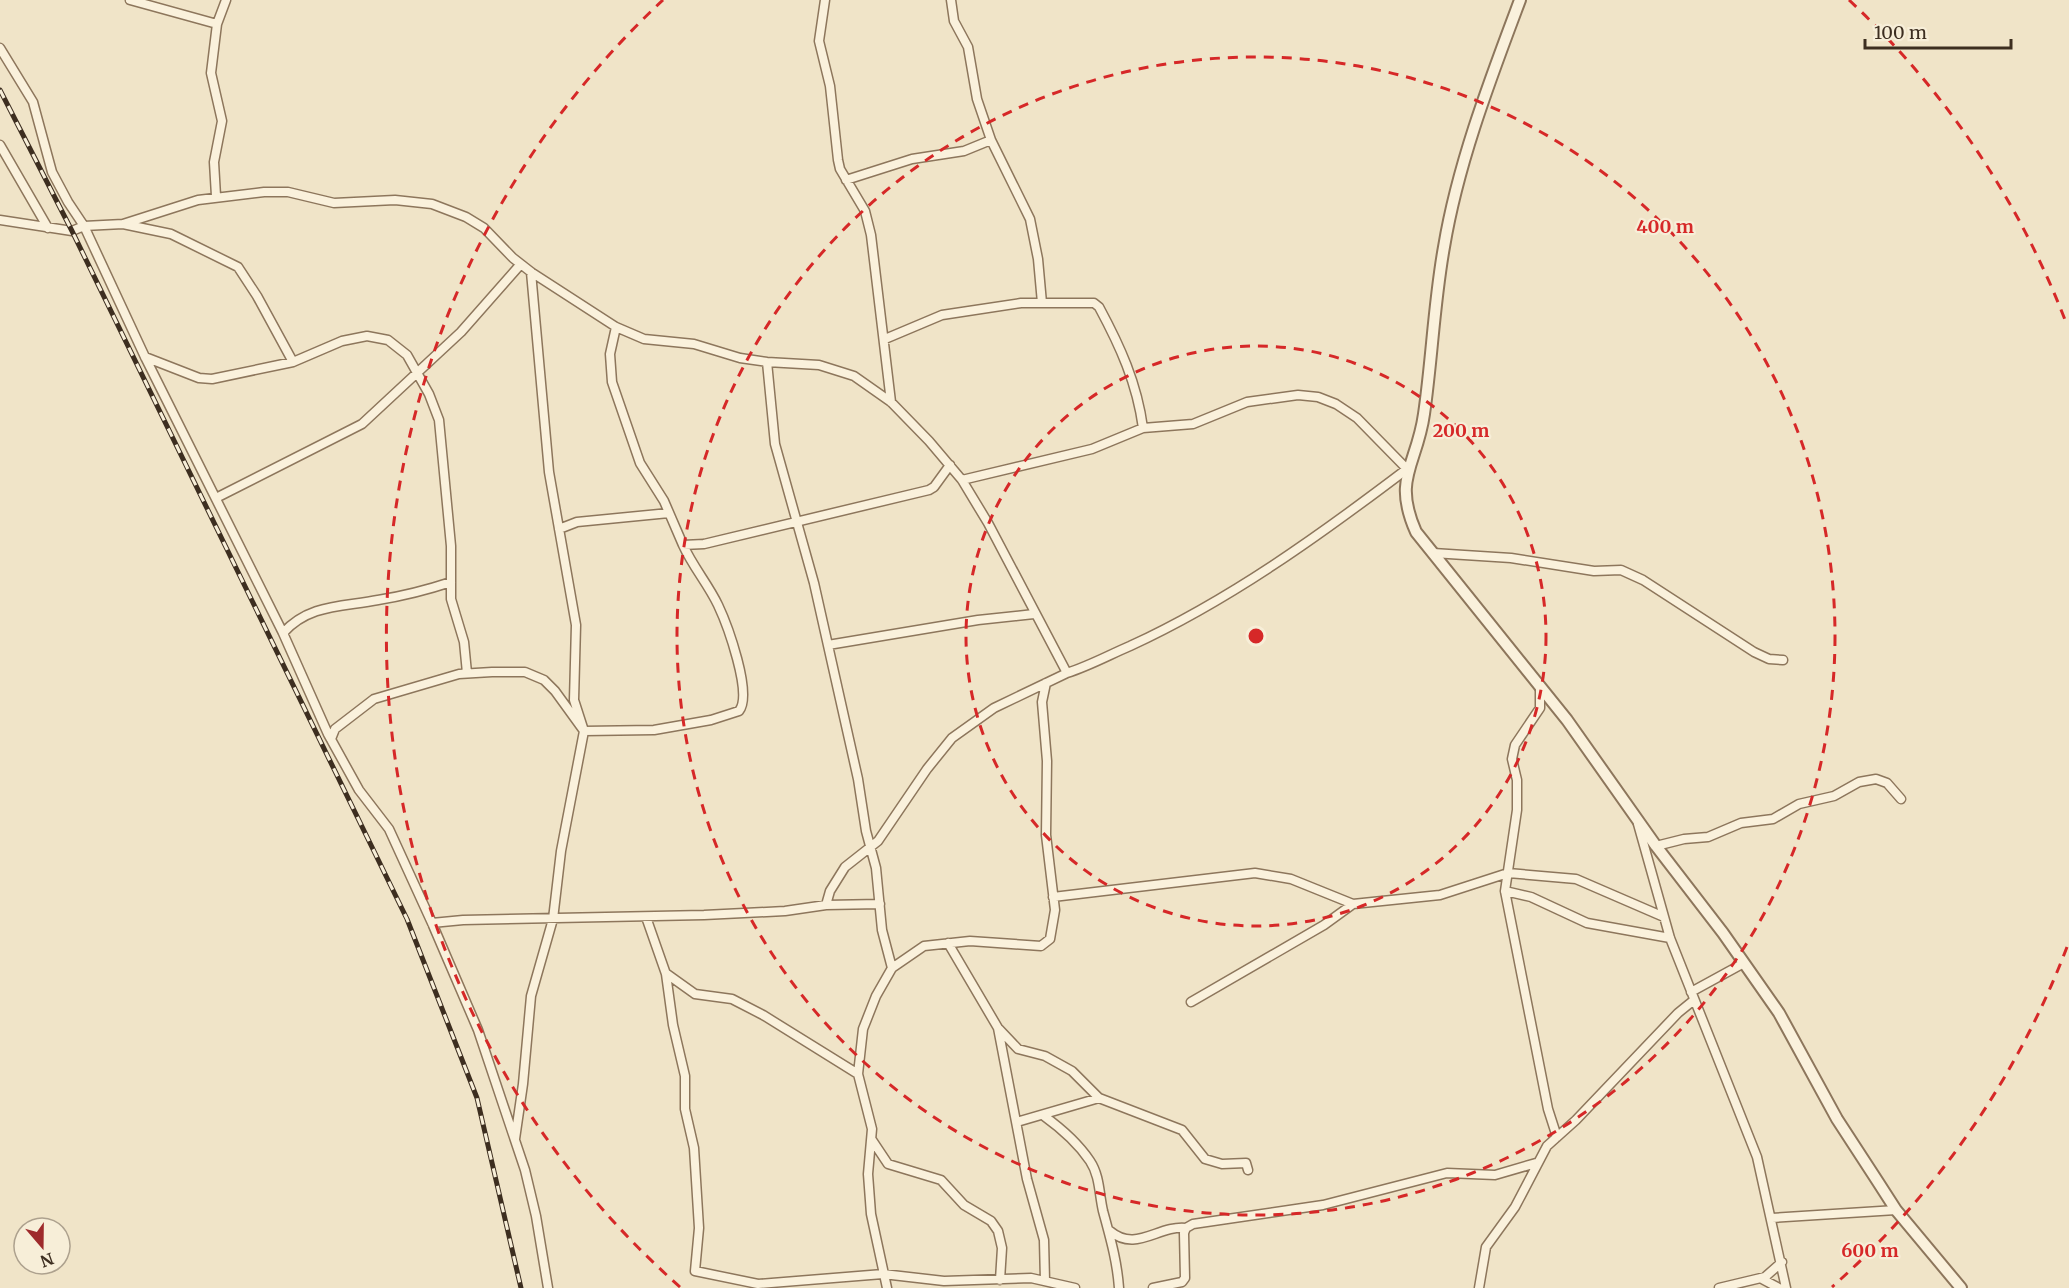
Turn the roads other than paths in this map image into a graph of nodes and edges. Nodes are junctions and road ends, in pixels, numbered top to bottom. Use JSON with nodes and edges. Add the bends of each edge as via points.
{"nodes":[{"id":1,"x":130,"y":0,"type":"edge"},
{"id":2,"x":226,"y":0,"type":"edge"},
{"id":3,"x":825,"y":0,"type":"edge"},
{"id":4,"x":951,"y":0,"type":"edge"},
{"id":5,"x":1520,"y":0,"type":"edge"},
{"id":6,"x":217,"y":24,"type":"junction"},
{"id":7,"x":0,"y":48,"type":"edge"},
{"id":8,"x":991,"y":140,"type":"junction"},
{"id":9,"x":0,"y":145,"type":"edge"},
{"id":10,"x":846,"y":180,"type":"junction"},
{"id":11,"x":216,"y":196,"type":"junction"},
{"id":12,"x":0,"y":220,"type":"edge"},
{"id":13,"x":123,"y":224,"type":"junction"},
{"id":14,"x":84,"y":226,"type":"junction"},
{"id":15,"x":48,"y":228,"type":"junction"},
{"id":16,"x":520,"y":265,"type":"junction"},
{"id":17,"x":531,"y":272,"type":"junction"},
{"id":18,"x":1042,"y":303,"type":"junction"},
{"id":19,"x":616,"y":327,"type":"junction"},
{"id":20,"x":885,"y":339,"type":"junction"},
{"id":21,"x":145,"y":357,"type":"junction"},
{"id":22,"x":293,"y":362,"type":"junction"},
{"id":23,"x":767,"y":362,"type":"junction"},
{"id":24,"x":416,"y":372,"type":"junction"},
{"id":25,"x":891,"y":402,"type":"junction"},
{"id":26,"x":1143,"y":428,"type":"junction"},
{"id":27,"x":950,"y":465,"type":"junction"},
{"id":28,"x":1407,"y":469,"type":"junction"},
{"id":29,"x":962,"y":480,"type":"junction"},
{"id":30,"x":216,"y":498,"type":"junction"},
{"id":31,"x":669,"y":513,"type":"junction"},
{"id":32,"x":795,"y":522,"type":"junction"},
{"id":33,"x":559,"y":529,"type":"junction"},
{"id":34,"x":683,"y":545,"type":"junction"},
{"id":35,"x":1434,"y":554,"type":"junction"},
{"id":36,"x":451,"y":582,"type":"junction"},
{"id":37,"x":1034,"y":614,"type":"junction"},
{"id":38,"x":283,"y":633,"type":"junction"},
{"id":39,"x":828,"y":645,"type":"junction"},
{"id":40,"x":1783,"y":660,"type":"dead end"},
{"id":41,"x":467,"y":673,"type":"junction"},
{"id":42,"x":1067,"y":673,"type":"junction"},
{"id":43,"x":1046,"y":683,"type":"junction"},
{"id":44,"x":1540,"y":687,"type":"junction"},
{"id":45,"x":584,"y":731,"type":"junction"},
{"id":46,"x":331,"y":739,"type":"junction"},
{"id":47,"x":1901,"y":799,"type":"dead end"},
{"id":48,"x":1627,"y":802,"type":"junction"},
{"id":49,"x":1656,"y":846,"type":"junction"},
{"id":50,"x":870,"y":847,"type":"junction"},
{"id":51,"x":1508,"y":873,"type":"junction"},
{"id":52,"x":1505,"y":891,"type":"junction"},
{"id":53,"x":1053,"y":897,"type":"junction"},
{"id":54,"x":826,"y":904,"type":"junction"},
{"id":55,"x":880,"y":904,"type":"junction"},
{"id":56,"x":1353,"y":904,"type":"junction"},
{"id":57,"x":646,"y":917,"type":"junction"},
{"id":58,"x":1664,"y":917,"type":"junction"},
{"id":59,"x":553,"y":919,"type":"junction"},
{"id":60,"x":432,"y":923,"type":"junction"},
{"id":61,"x":1670,"y":938,"type":"junction"},
{"id":62,"x":948,"y":943,"type":"junction"},
{"id":63,"x":1744,"y":963,"type":"junction"},
{"id":64,"x":892,"y":968,"type":"junction"},
{"id":65,"x":666,"y":974,"type":"junction"},
{"id":66,"x":1693,"y":996,"type":"junction"},
{"id":67,"x":1191,"y":1002,"type":"dead end"},
{"id":68,"x":998,"y":1028,"type":"junction"},
{"id":69,"x":858,"y":1074,"type":"junction"},
{"id":70,"x":1099,"y":1098,"type":"junction"},
{"id":71,"x":1044,"y":1116,"type":"junction"},
{"id":72,"x":1017,"y":1122,"type":"junction"},
{"id":73,"x":1557,"y":1137,"type":"junction"},
{"id":74,"x":515,"y":1138,"type":"junction"},
{"id":75,"x":872,"y":1140,"type":"junction"},
{"id":76,"x":1536,"y":1163,"type":"junction"},
{"id":77,"x":1248,"y":1170,"type":"dead end"},
{"id":78,"x":1896,"y":1210,"type":"junction"},
{"id":79,"x":1772,"y":1218,"type":"junction"},
{"id":80,"x":1186,"y":1228,"type":"junction"},
{"id":81,"x":1109,"y":1230,"type":"junction"},
{"id":82,"x":1782,"y":1262,"type":"junction"},
{"id":83,"x":883,"y":1274,"type":"junction"},
{"id":84,"x":1017,"y":1278,"type":"junction"},
{"id":85,"x":1762,"y":1279,"type":"junction"},
{"id":86,"x":1000,"y":1280,"type":"junction"},
{"id":87,"x":1045,"y":1281,"type":"junction"},
{"id":88,"x":548,"y":1288,"type":"edge"},
{"id":89,"x":887,"y":1288,"type":"edge"},
{"id":90,"x":1012,"y":1288,"type":"edge"},
{"id":91,"x":1075,"y":1288,"type":"edge"},
{"id":92,"x":1119,"y":1288,"type":"edge"},
{"id":93,"x":1154,"y":1288,"type":"edge"},
{"id":94,"x":1479,"y":1288,"type":"edge"},
{"id":95,"x":1719,"y":1288,"type":"edge"},
{"id":96,"x":1779,"y":1288,"type":"edge"},
{"id":97,"x":1786,"y":1288,"type":"edge"},
{"id":98,"x":1961,"y":1288,"type":"edge"}],
"edges":[{"from":1,"to":6,"type":"street"},
{"from":2,"to":6,"type":"street"},
{"from":3,"to":10,"type":"street","via":[[819,41],[830,86],[838,160]]},
{"from":4,"to":8,"type":"street","via":[[954,21],[968,47],[977,99]]},
{"from":5,"to":28,"type":"street","via":[[1470,141],[1444,246],[1424,417]]},
{"from":6,"to":11,"type":"street","via":[[211,73],[222,121],[214,162]]},
{"from":7,"to":14,"type":"street","via":[[33,102],[52,172]]},
{"from":8,"to":10,"type":"street","via":[[964,151],[912,159]]},
{"from":8,"to":18,"type":"street","via":[[1030,219]]},
{"from":9,"to":15,"type":"street"},
{"from":10,"to":20,"type":"street","via":[[860,199],[866,217]]},
{"from":11,"to":13,"type":"street"},
{"from":11,"to":16,"type":"street","via":[[288,192],[334,203],[395,200],[432,204],[484,228]]},
{"from":12,"to":15,"type":"street"},
{"from":13,"to":14,"type":"street"},
{"from":13,"to":22,"type":"street","via":[[171,234],[238,267]]},
{"from":14,"to":15,"type":"street","via":[[72,231]]},
{"from":14,"to":21,"type":"street"},
{"from":16,"to":17,"type":"street"},
{"from":16,"to":24,"type":"street","via":[[461,332]]},
{"from":17,"to":19,"type":"street"},
{"from":17,"to":33,"type":"street","via":[[545,435]]},
{"from":18,"to":20,"type":"street","via":[[942,315]]},
{"from":18,"to":26,"type":"street","via":[[1094,303],[1099,307],[1132,377]]},
{"from":19,"to":23,"type":"street","via":[[644,339],[694,345]]},
{"from":19,"to":31,"type":"street","via":[[610,354],[612,382],[640,463]]},
{"from":20,"to":25,"type":"street"},
{"from":21,"to":22,"type":"street","via":[[199,378],[212,379]]},
{"from":21,"to":30,"type":"street"},
{"from":22,"to":24,"type":"street","via":[[342,341],[367,336],[388,340],[407,355]]},
{"from":23,"to":25,"type":"street","via":[[797,362],[837,370],[854,376]]},
{"from":23,"to":32,"type":"street","via":[[771,422]]},
{"from":24,"to":30,"type":"street","via":[[385,405],[348,433]]},
{"from":24,"to":36,"type":"street","via":[[439,420]]},
{"from":25,"to":27,"type":"street"},
{"from":26,"to":28,"type":"street","via":[[1193,424],[1247,402],[1298,395],[1318,397],[1357,418]]},
{"from":26,"to":29,"type":"street","via":[[1092,449]]},
{"from":27,"to":29,"type":"street"},
{"from":27,"to":32,"type":"street","via":[[929,490]]},
{"from":28,"to":35,"type":"street","via":[[1404,497],[1408,513],[1416,532]]},
{"from":28,"to":42,"type":"street","via":[[1320,535],[1242,585],[1153,635]]},
{"from":29,"to":37,"type":"street"},
{"from":30,"to":38,"type":"street"},
{"from":31,"to":33,"type":"street","via":[[577,522]]},
{"from":31,"to":34,"type":"street"},
{"from":32,"to":34,"type":"street","via":[[704,544]]},
{"from":32,"to":39,"type":"street"},
{"from":33,"to":45,"type":"street","via":[[576,625],[574,700]]},
{"from":34,"to":45,"type":"street","via":[[726,623],[739,672],[742,708],[711,720],[654,730]]},
{"from":35,"to":40,"type":"street","via":[[1511,558],[1594,571],[1621,570],[1643,580],[1754,652]]},
{"from":35,"to":44,"type":"street"},
{"from":36,"to":38,"type":"street","via":[[393,598],[318,609],[292,623]]},
{"from":36,"to":41,"type":"street"},
{"from":37,"to":39,"type":"street"},
{"from":37,"to":42,"type":"street"},
{"from":38,"to":46,"type":"street"},
{"from":39,"to":50,"type":"street"},
{"from":41,"to":45,"type":"street","via":[[532,674],[555,690]]},
{"from":41,"to":46,"type":"street","via":[[374,699],[335,729]]},
{"from":42,"to":43,"type":"street"},
{"from":43,"to":50,"type":"street","via":[[994,708],[952,738],[884,834]]},
{"from":43,"to":53,"type":"street","via":[[1042,702],[1047,760],[1046,835]]},
{"from":44,"to":48,"type":"street"},
{"from":44,"to":51,"type":"street","via":[[1540,708],[1515,745],[1512,759],[1517,810]]},
{"from":45,"to":59,"type":"street","via":[[561,851]]},
{"from":46,"to":60,"type":"street","via":[[359,790],[389,829]]},
{"from":47,"to":49,"type":"street","via":[[1887,783],[1868,780],[1829,798],[1799,804],[1773,819],[1741,823],[1708,837]]},
{"from":48,"to":49,"type":"street"},
{"from":48,"to":58,"type":"street","via":[[1636,816]]},
{"from":49,"to":63,"type":"street"},
{"from":50,"to":54,"type":"street","via":[[845,867]]},
{"from":50,"to":55,"type":"street"},
{"from":51,"to":52,"type":"street"},
{"from":51,"to":56,"type":"street","via":[[1440,895]]},
{"from":51,"to":58,"type":"street","via":[[1576,879]]},
{"from":52,"to":61,"type":"street","via":[[1531,897],[1587,923]]},
{"from":52,"to":73,"type":"street"},
{"from":53,"to":56,"type":"street","via":[[1255,873],[1291,879]]},
{"from":53,"to":62,"type":"street","via":[[1053,932],[1047,944]]},
{"from":54,"to":55,"type":"street"},
{"from":54,"to":57,"type":"street","via":[[750,913]]},
{"from":55,"to":64,"type":"street"},
{"from":56,"to":67,"type":"street"},
{"from":57,"to":59,"type":"street"},
{"from":57,"to":65,"type":"street"},
{"from":58,"to":61,"type":"street"},
{"from":59,"to":60,"type":"street"},
{"from":59,"to":74,"type":"street","via":[[534,978]]},
{"from":60,"to":74,"type":"street","via":[[478,1030]]},
{"from":61,"to":66,"type":"street"},
{"from":62,"to":64,"type":"street","via":[[917,949]]},
{"from":62,"to":68,"type":"street"},
{"from":63,"to":66,"type":"street"},
{"from":63,"to":78,"type":"street","via":[[1779,1013],[1837,1119]]},
{"from":64,"to":69,"type":"street","via":[[863,1029]]},
{"from":65,"to":69,"type":"street","via":[[695,994],[732,999],[764,1015]]},
{"from":65,"to":83,"type":"street","via":[[694,1148],[699,1228],[695,1271],[758,1284]]},
{"from":66,"to":73,"type":"street","via":[[1633,1063]]},
{"from":66,"to":79,"type":"street","via":[[1757,1156]]},
{"from":68,"to":70,"type":"street","via":[[1018,1049],[1045,1056],[1072,1071]]},
{"from":68,"to":72,"type":"street"},
{"from":69,"to":75,"type":"street"},
{"from":70,"to":71,"type":"street"},
{"from":70,"to":77,"type":"street","via":[[1182,1130],[1205,1159],[1222,1164],[1246,1162]]},
{"from":71,"to":72,"type":"street"},
{"from":71,"to":81,"type":"street","via":[[1063,1130],[1091,1162]]},
{"from":72,"to":87,"type":"street","via":[[1044,1240]]},
{"from":73,"to":76,"type":"street"},
{"from":74,"to":88,"type":"street","via":[[536,1216]]},
{"from":75,"to":83,"type":"street","via":[[869,1195]]},
{"from":75,"to":86,"type":"street","via":[[888,1164],[941,1180],[964,1205],[991,1221],[1002,1248]]},
{"from":76,"to":80,"type":"street","via":[[1495,1175],[1447,1173],[1323,1205],[1208,1220]]},
{"from":76,"to":94,"type":"street","via":[[1515,1207],[1486,1247]]},
{"from":78,"to":79,"type":"street"},
{"from":78,"to":98,"type":"street"},
{"from":79,"to":82,"type":"street"},
{"from":80,"to":81,"type":"street","via":[[1128,1241]]},
{"from":80,"to":93,"type":"street","via":[[1185,1278]]},
{"from":81,"to":92,"type":"street"},
{"from":82,"to":85,"type":"street"},
{"from":82,"to":97,"type":"street"},
{"from":83,"to":86,"type":"street","via":[[934,1281]]},
{"from":83,"to":89,"type":"street"},
{"from":84,"to":86,"type":"street"},
{"from":84,"to":87,"type":"street"},
{"from":84,"to":90,"type":"street"},
{"from":85,"to":95,"type":"street"},
{"from":85,"to":96,"type":"street"},
{"from":87,"to":91,"type":"street"}]}
